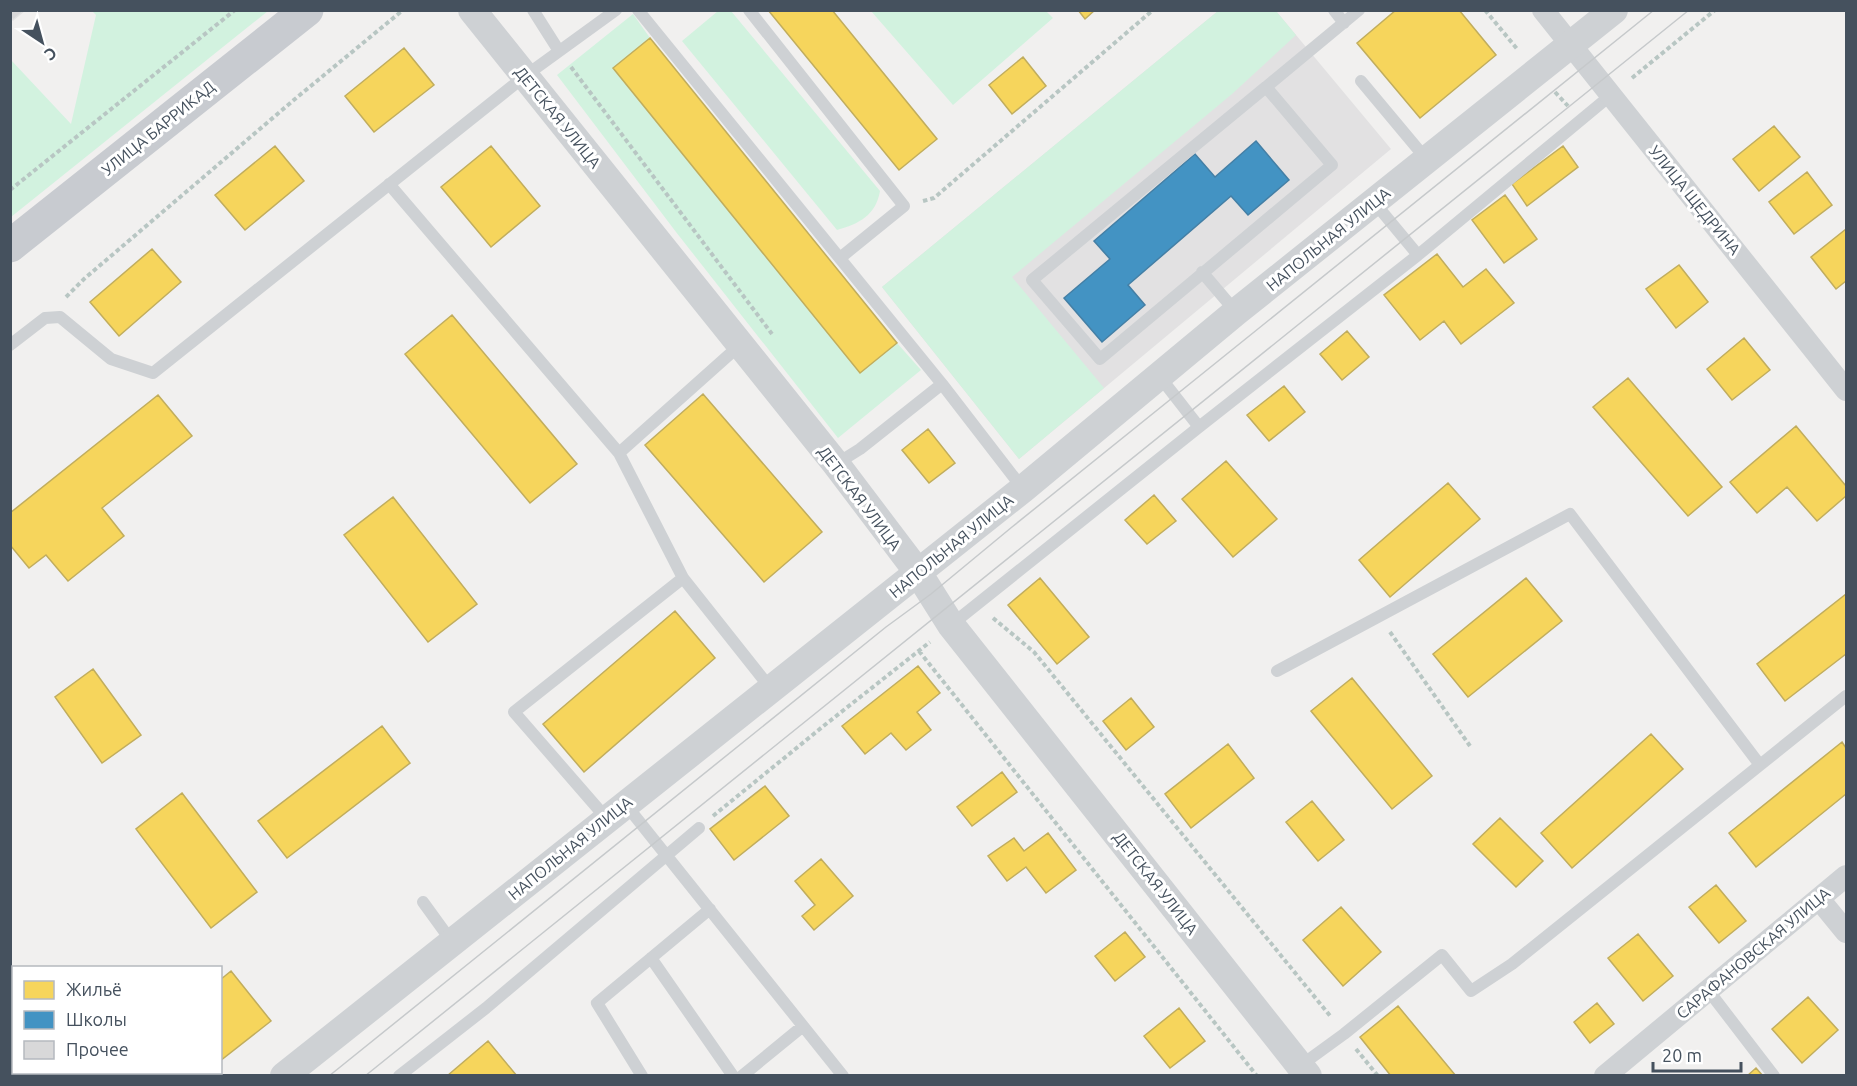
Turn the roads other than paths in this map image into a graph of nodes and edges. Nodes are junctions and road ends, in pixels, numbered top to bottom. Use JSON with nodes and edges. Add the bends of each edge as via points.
{"nodes":[{"id":1,"x":307,"y":10,"type":"edge"},
{"id":2,"x":472,"y":10,"type":"edge"},
{"id":3,"x":533,"y":10,"type":"edge"},
{"id":4,"x":616,"y":10,"type":"edge"},
{"id":5,"x":638,"y":10,"type":"edge"},
{"id":6,"x":749,"y":10,"type":"edge"},
{"id":7,"x":1334,"y":10,"type":"edge"},
{"id":8,"x":1359,"y":10,"type":"edge"},
{"id":9,"x":1543,"y":10,"type":"edge"},
{"id":10,"x":1614,"y":10,"type":"edge"},
{"id":11,"x":1344,"y":23,"type":"junction"},
{"id":12,"x":1571,"y":44,"type":"junction"},
{"id":13,"x":559,"y":51,"type":"junction"},
{"id":14,"x":525,"y":76,"type":"junction"},
{"id":15,"x":1361,"y":81,"type":"dead end"},
{"id":16,"x":1266,"y":87,"type":"junction"},
{"id":17,"x":1611,"y":95,"type":"junction"},
{"id":18,"x":1427,"y":160,"type":"junction"},
{"id":19,"x":389,"y":184,"type":"junction"},
{"id":20,"x":1374,"y":202,"type":"junction"},
{"id":21,"x":10,"y":246,"type":"edge"},
{"id":22,"x":1418,"y":255,"type":"junction"},
{"id":23,"x":840,"y":258,"type":"junction"},
{"id":24,"x":1202,"y":272,"type":"junction"},
{"id":25,"x":1236,"y":312,"type":"junction"},
{"id":26,"x":10,"y":345,"type":"edge"},
{"id":27,"x":740,"y":345,"type":"junction"},
{"id":28,"x":1160,"y":377,"type":"junction"},
{"id":29,"x":942,"y":384,"type":"junction"},
{"id":30,"x":1846,"y":390,"type":"edge"},
{"id":31,"x":1199,"y":427,"type":"junction"},
{"id":32,"x":619,"y":453,"type":"junction"},
{"id":33,"x":836,"y":464,"type":"junction"},
{"id":34,"x":1023,"y":489,"type":"junction"},
{"id":35,"x":917,"y":571,"type":"junction"},
{"id":36,"x":683,"y":578,"type":"junction"},
{"id":37,"x":951,"y":625,"type":"junction"},
{"id":38,"x":1277,"y":671,"type":"dead end"},
{"id":39,"x":771,"y":689,"type":"junction"},
{"id":40,"x":1846,"y":696,"type":"edge"},
{"id":41,"x":1760,"y":765,"type":"junction"},
{"id":42,"x":616,"y":811,"type":"junction"},
{"id":43,"x":699,"y":828,"type":"road end"},
{"id":44,"x":667,"y":855,"type":"junction"},
{"id":45,"x":1846,"y":876,"type":"edge"},
{"id":46,"x":1819,"y":899,"type":"junction"},
{"id":47,"x":423,"y":902,"type":"dead end"},
{"id":48,"x":710,"y":909,"type":"junction"},
{"id":49,"x":1846,"y":932,"type":"edge"},
{"id":50,"x":452,"y":942,"type":"junction"},
{"id":51,"x":651,"y":958,"type":"junction"},
{"id":52,"x":1708,"y":990,"type":"junction"},
{"id":53,"x":803,"y":1026,"type":"junction"},
{"id":54,"x":1304,"y":1071,"type":"edge"},
{"id":55,"x":284,"y":1076,"type":"edge"},
{"id":56,"x":399,"y":1076,"type":"edge"},
{"id":57,"x":642,"y":1076,"type":"edge"},
{"id":58,"x":733,"y":1076,"type":"edge"},
{"id":59,"x":742,"y":1076,"type":"edge"},
{"id":60,"x":843,"y":1076,"type":"edge"},
{"id":61,"x":1605,"y":1076,"type":"edge"},
{"id":62,"x":1774,"y":1076,"type":"edge"}],
"edges":[{"from":1,"to":21,"type":"main road","name":"УЛИЦА БАРРИКАД"},
{"from":2,"to":14,"type":"street","name":"ДЕТСКАЯ УЛИЦА"},
{"from":3,"to":13,"type":"lane"},
{"from":4,"to":13,"type":"lane"},
{"from":5,"to":23,"type":"lane"},
{"from":6,"to":23,"type":"lane","via":[[904,206]]},
{"from":7,"to":11,"type":"lane"},
{"from":8,"to":11,"type":"lane"},
{"from":9,"to":12,"type":"street","name":"УЛИЦА ЩЕДРИНА"},
{"from":10,"to":12,"type":"street","name":"НАПОЛЬНАЯ УЛИЦА"},
{"from":11,"to":16,"type":"lane"},
{"from":12,"to":17,"type":"street","name":"УЛИЦА ЩЕДРИНА"},
{"from":12,"to":18,"type":"street","name":"НАПОЛЬНАЯ УЛИЦА"},
{"from":13,"to":14,"type":"lane"},
{"from":14,"to":19,"type":"lane"},
{"from":14,"to":27,"type":"street","name":"ДЕТСКАЯ УЛИЦА"},
{"from":15,"to":18,"type":"lane"},
{"from":16,"to":24,"type":"lane","via":[[1332,165]]},
{"from":16,"to":24,"type":"lane","via":[[1032,280],[1100,359]]},
{"from":17,"to":22,"type":"lane"},
{"from":17,"to":30,"type":"street","name":"УЛИЦА ЩЕДРИНА"},
{"from":18,"to":20,"type":"street","name":"НАПОЛЬНАЯ УЛИЦА"},
{"from":19,"to":26,"type":"lane","via":[[153,373],[111,359],[60,317],[45,318]]},
{"from":19,"to":32,"type":"lane"},
{"from":20,"to":22,"type":"lane"},
{"from":20,"to":25,"type":"street","name":"НАПОЛЬНАЯ УЛИЦА"},
{"from":22,"to":31,"type":"lane"},
{"from":23,"to":29,"type":"lane"},
{"from":24,"to":25,"type":"lane"},
{"from":25,"to":28,"type":"street","name":"НАПОЛЬНАЯ УЛИЦА"},
{"from":27,"to":32,"type":"lane"},
{"from":27,"to":33,"type":"street","name":"ДЕТСКАЯ УЛИЦА"},
{"from":28,"to":31,"type":"lane"},
{"from":28,"to":34,"type":"street","name":"НАПОЛЬНАЯ УЛИЦА"},
{"from":29,"to":33,"type":"lane"},
{"from":29,"to":34,"type":"lane"},
{"from":31,"to":37,"type":"lane"},
{"from":32,"to":36,"type":"lane"},
{"from":33,"to":35,"type":"street","name":"ДЕТСКАЯ УЛИЦА"},
{"from":34,"to":35,"type":"street","name":"НАПОЛЬНАЯ УЛИЦА"},
{"from":35,"to":37,"type":"street","name":"ДЕТСКАЯ УЛИЦА"},
{"from":35,"to":39,"type":"street","name":"НАПОЛЬНАЯ УЛИЦА"},
{"from":36,"to":39,"type":"lane"},
{"from":36,"to":42,"type":"lane","via":[[514,712]]},
{"from":37,"to":54,"type":"street","name":"ДЕТСКАЯ УЛИЦА"},
{"from":38,"to":41,"type":"lane","via":[[1570,514]]},
{"from":39,"to":42,"type":"street","name":"НАПОЛЬНАЯ УЛИЦА"},
{"from":40,"to":41,"type":"lane"},
{"from":41,"to":54,"type":"lane","via":[[1512,964],[1471,991],[1442,955]]},
{"from":42,"to":44,"type":"lane"},
{"from":42,"to":50,"type":"street","name":"НАПОЛЬНАЯ УЛИЦА"},
{"from":43,"to":44,"type":"lane"},
{"from":44,"to":48,"type":"lane"},
{"from":44,"to":56,"type":"lane"},
{"from":45,"to":46,"type":"street","name":"САРАФАНОВСКАЯ УЛИЦА"},
{"from":46,"to":49,"type":"street"},
{"from":46,"to":52,"type":"street","name":"САРАФАНОВСКАЯ УЛИЦА"},
{"from":47,"to":50,"type":"lane"},
{"from":48,"to":51,"type":"lane"},
{"from":48,"to":53,"type":"lane"},
{"from":50,"to":55,"type":"street","name":"НАПОЛЬНАЯ УЛИЦА"},
{"from":51,"to":57,"type":"lane","via":[[597,1003]]},
{"from":51,"to":58,"type":"lane"},
{"from":52,"to":61,"type":"street","name":"САРАФАНОВСКАЯ УЛИЦА"},
{"from":52,"to":62,"type":"lane"},
{"from":53,"to":59,"type":"lane"},
{"from":53,"to":60,"type":"lane"}]}
